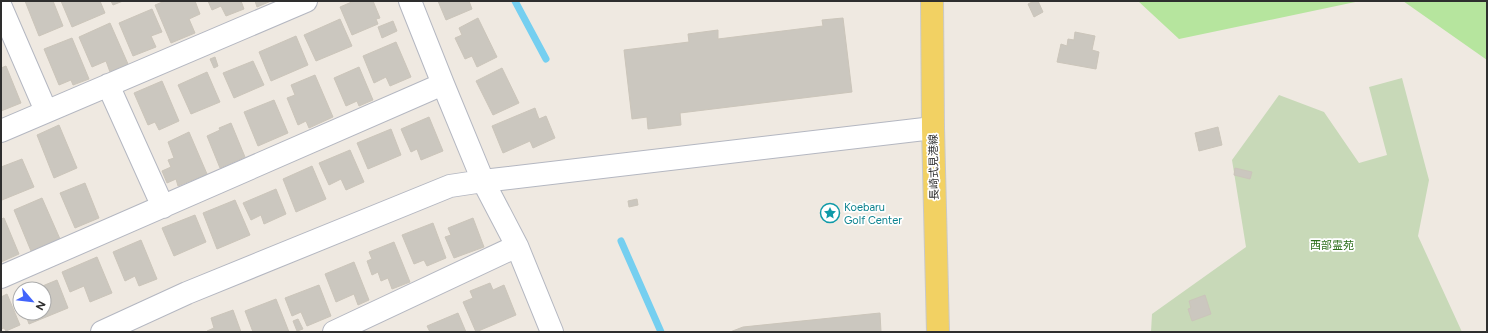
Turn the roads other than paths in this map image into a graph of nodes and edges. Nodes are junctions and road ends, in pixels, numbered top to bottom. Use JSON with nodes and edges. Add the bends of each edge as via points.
{"nodes":[{"id":1,"x":306,"y":1,"type":"edge"},
{"id":2,"x":410,"y":1,"type":"edge"},
{"id":3,"x":932,"y":1,"type":"edge"},
{"id":4,"x":1,"y":7,"type":"edge"},
{"id":5,"x":443,"y":84,"type":"junction"},
{"id":6,"x":108,"y":85,"type":"junction"},
{"id":7,"x":46,"y":111,"type":"junction"},
{"id":8,"x":933,"y":128,"type":"junction"},
{"id":9,"x":1,"y":131,"type":"edge"},
{"id":10,"x":483,"y":180,"type":"junction"},
{"id":11,"x":162,"y":208,"type":"junction"},
{"id":12,"x":517,"y":246,"type":"junction"},
{"id":13,"x":1,"y":277,"type":"edge"},
{"id":14,"x":102,"y":332,"type":"edge"},
{"id":15,"x":334,"y":332,"type":"edge"},
{"id":16,"x":552,"y":332,"type":"edge"},
{"id":17,"x":938,"y":332,"type":"edge"}],
"edges":[{"from":1,"to":6,"type":"street"},
{"from":2,"to":5,"type":"street"},
{"from":3,"to":8,"type":"main road","name":"長崎式見港線"},
{"from":4,"to":7,"type":"street"},
{"from":5,"to":10,"type":"street"},
{"from":5,"to":11,"type":"street"},
{"from":6,"to":7,"type":"street"},
{"from":6,"to":11,"type":"street"},
{"from":7,"to":9,"type":"street"},
{"from":8,"to":10,"type":"street"},
{"from":8,"to":17,"type":"main road","name":"長崎式見港線"},
{"from":10,"to":12,"type":"street"},
{"from":10,"to":14,"type":"street","via":[[450,186],[187,293]]},
{"from":11,"to":13,"type":"street"},
{"from":12,"to":15,"type":"street"},
{"from":12,"to":16,"type":"street"}]}
